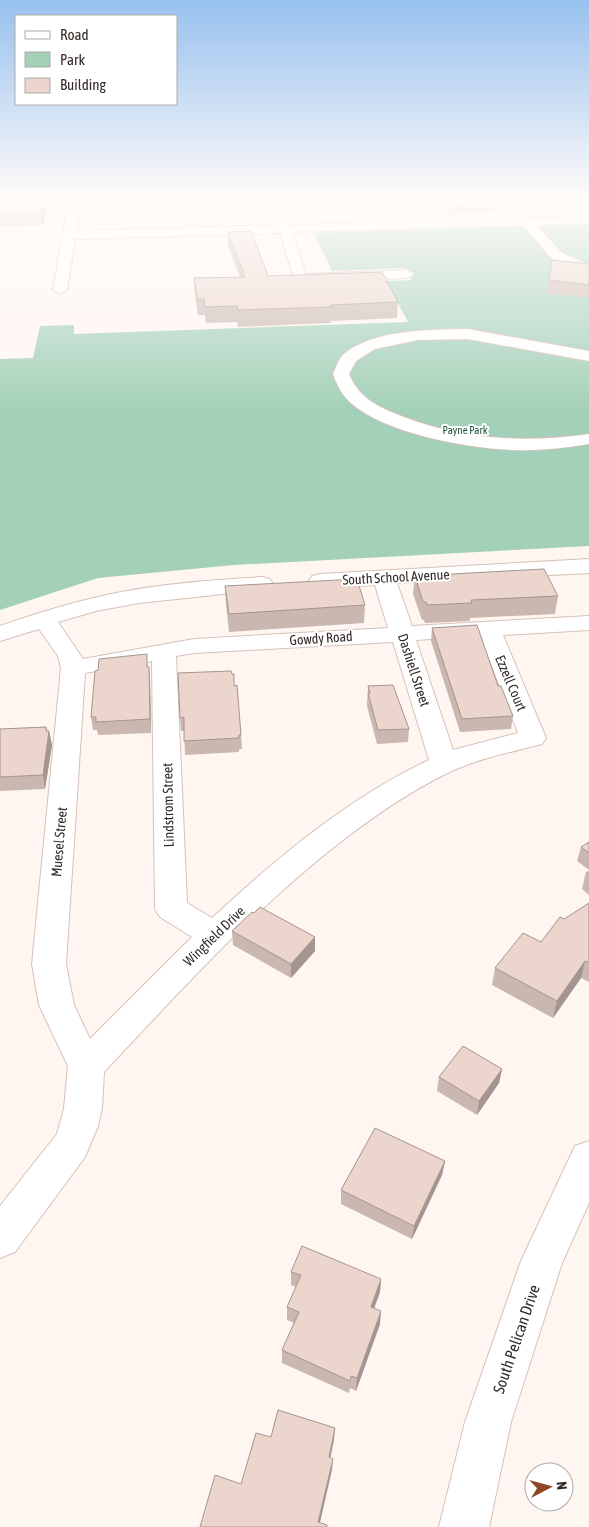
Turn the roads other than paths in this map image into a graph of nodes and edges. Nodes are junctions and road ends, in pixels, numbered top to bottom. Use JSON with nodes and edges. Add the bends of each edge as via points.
{"nodes":[{"id":1,"x":63,"y":271,"type":"edge"},
{"id":2,"x":299,"y":271,"type":"edge"},
{"id":3,"x":407,"y":274,"type":"dead end"},
{"id":4,"x":60,"y":290,"type":"dead end"},
{"id":5,"x":589,"y":356,"type":"edge"},
{"id":6,"x":589,"y":439,"type":"edge"},
{"id":7,"x":589,"y":566,"type":"edge"},
{"id":8,"x":384,"y":577,"type":"junction"},
{"id":9,"x":44,"y":618,"type":"junction"},
{"id":10,"x":579,"y":623,"type":"edge"},
{"id":11,"x":488,"y":628,"type":"junction"},
{"id":12,"x":402,"y":633,"type":"junction"},
{"id":13,"x":0,"y":634,"type":"edge"},
{"id":14,"x":164,"y":651,"type":"junction"},
{"id":15,"x":73,"y":668,"type":"junction"},
{"id":16,"x":534,"y":738,"type":"joint"},
{"id":17,"x":444,"y":764,"type":"junction"},
{"id":18,"x":214,"y":935,"type":"junction"},
{"id":19,"x":86,"y":1066,"type":"junction"},
{"id":20,"x":589,"y":1159,"type":"edge"},
{"id":21,"x":0,"y":1238,"type":"edge"},
{"id":22,"x":464,"y":1527,"type":"edge"}],
"edges":[{"from":1,"to":4,"type":"street"},
{"from":2,"to":3,"type":"street","via":[[301,278]]},
{"from":5,"to":6,"type":"street","via":[[468,334],[418,335],[370,345],[349,358],[341,374],[348,390],[367,408],[441,435],[533,445]]},
{"from":7,"to":8,"type":"street","name":"South School Avenue"},
{"from":8,"to":9,"type":"street","name":"South School Avenue","via":[[197,589],[132,597]]},
{"from":8,"to":12,"type":"street","name":"Dashiell Street"},
{"from":9,"to":13,"type":"street","name":"South School Avenue"},
{"from":9,"to":15,"type":"street","name":"Muesel Street","via":[[70,656]]},
{"from":10,"to":11,"type":"street","name":"Gowdy Road"},
{"from":11,"to":12,"type":"street","name":"Gowdy Road"},
{"from":11,"to":16,"type":"street","name":"Ezzell Court"},
{"from":12,"to":14,"type":"street","name":"Gowdy Road","via":[[215,644]]},
{"from":12,"to":17,"type":"street","name":"Dashiell Street"},
{"from":14,"to":15,"type":"street","name":"Gowdy Road"},
{"from":14,"to":18,"type":"street","name":"Lindstrom Street","via":[[171,909]]},
{"from":15,"to":19,"type":"street","name":"Muesel Street","via":[[48,964],[58,1015]]},
{"from":16,"to":17,"type":"street","name":"Wingfield Drive"},
{"from":17,"to":18,"type":"street","name":"Wingfield Drive","via":[[398,787],[326,837],[264,887]]},
{"from":18,"to":19,"type":"street","name":"Wingfield Drive"},
{"from":19,"to":21,"type":"street","via":[[83,1108],[71,1145]]},
{"from":20,"to":22,"type":"street","name":"South Pelican Drive","via":[[542,1261],[529,1299],[488,1422]]}]}
